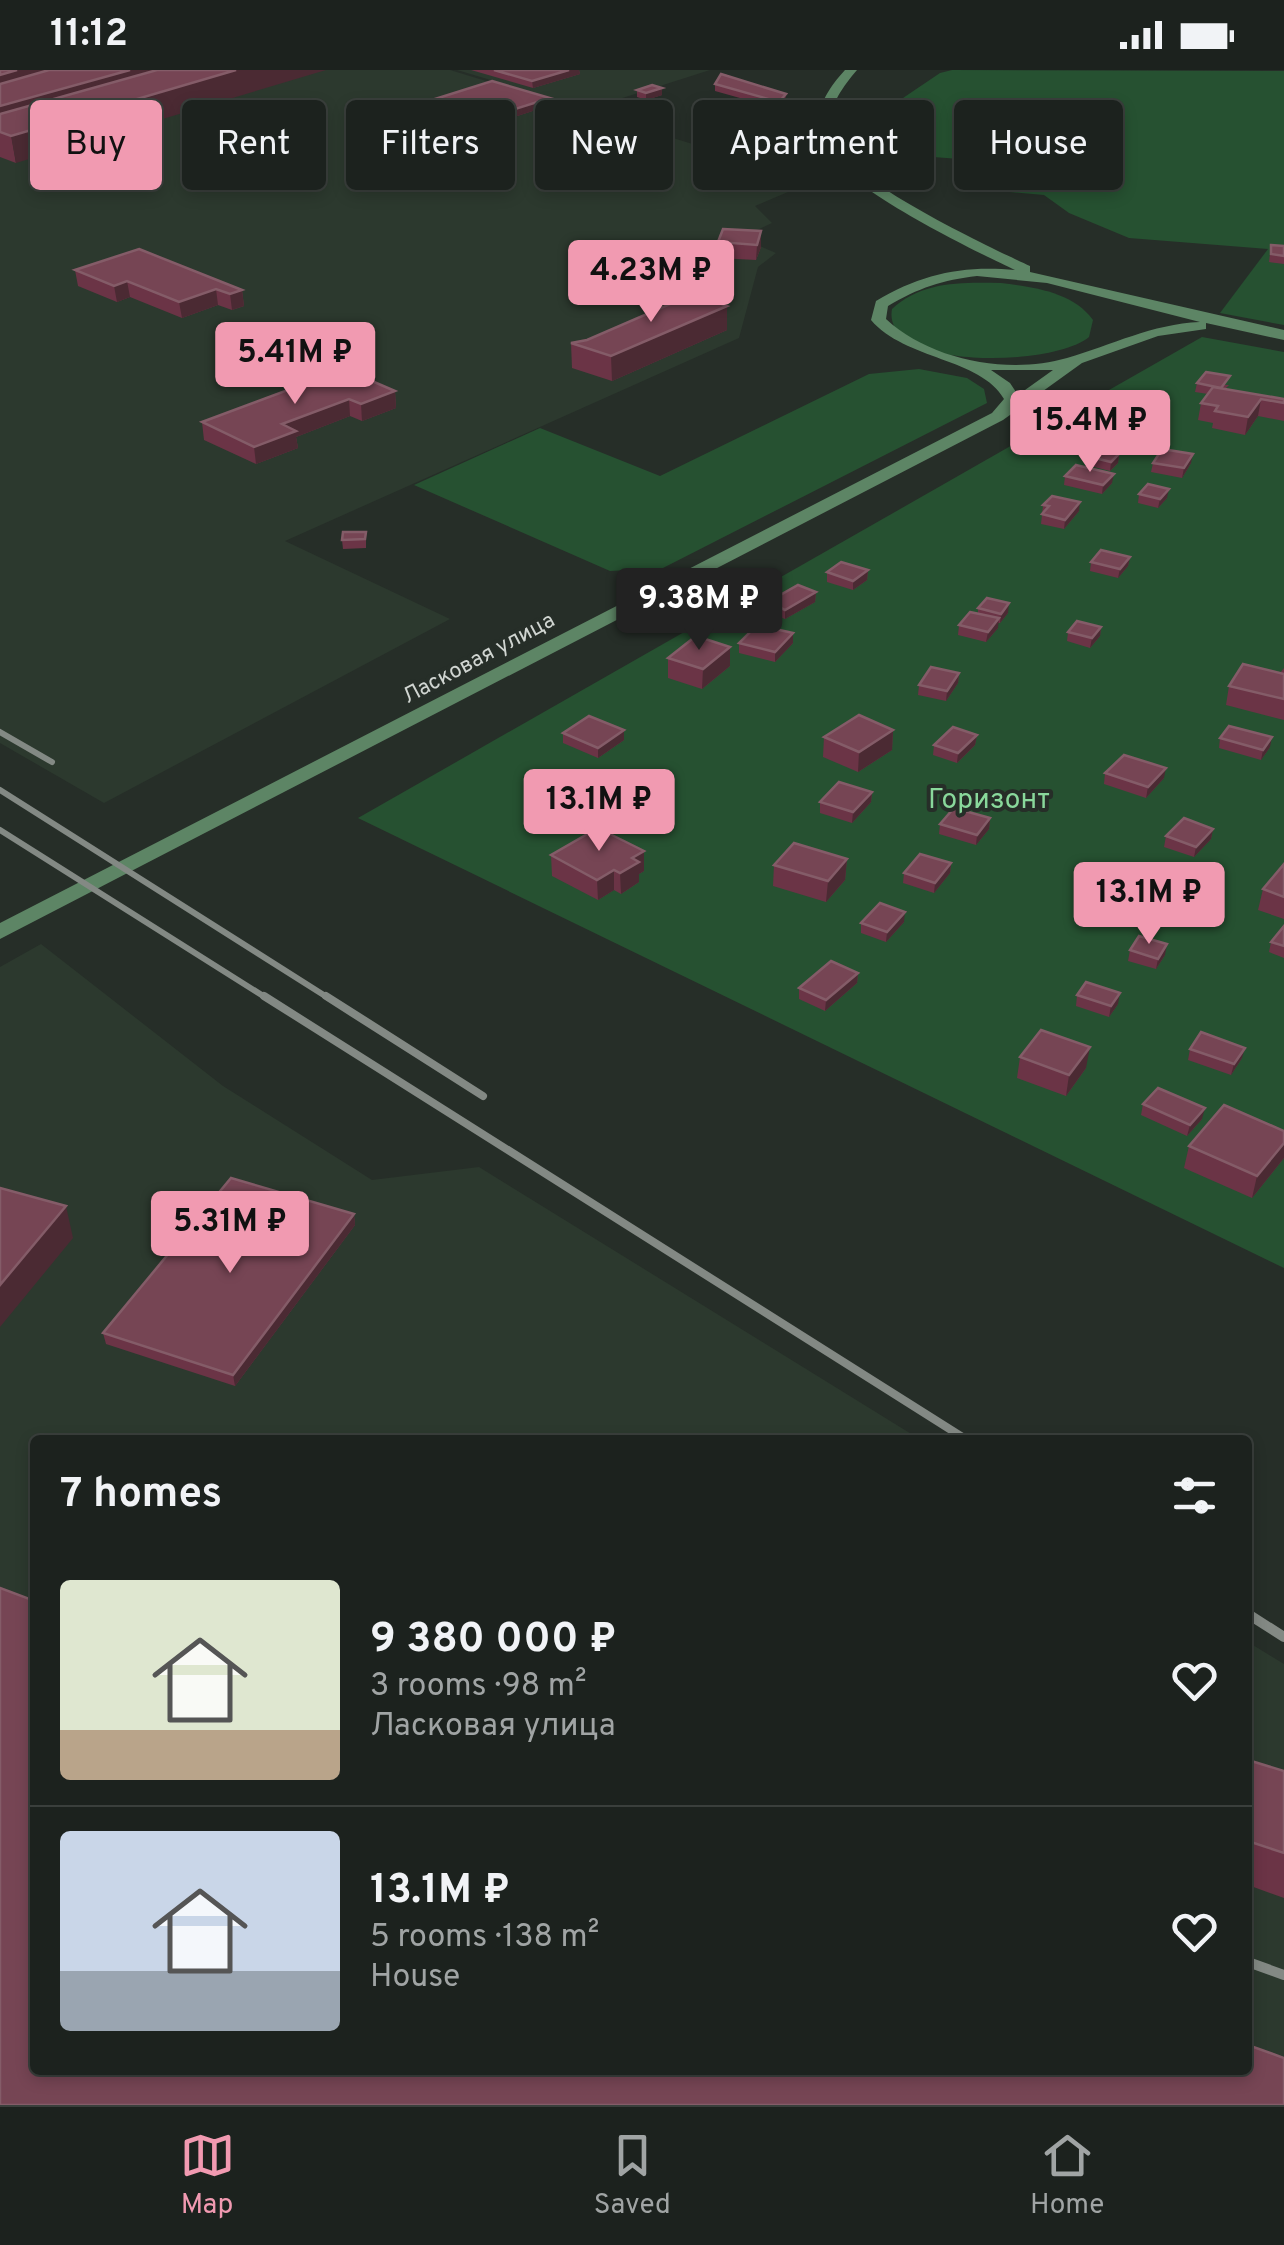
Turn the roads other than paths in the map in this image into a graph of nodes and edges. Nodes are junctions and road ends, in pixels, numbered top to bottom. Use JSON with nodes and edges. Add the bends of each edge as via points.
{"nodes":[{"id":1,"x":851,"y":70,"type":"edge"},
{"id":2,"x":974,"y":241,"type":"junction"},
{"id":3,"x":945,"y":276,"type":"junction"},
{"id":4,"x":1049,"y":279,"type":"junction"},
{"id":5,"x":1074,"y":286,"type":"junction"},
{"id":6,"x":1260,"y":330,"type":"junction"},
{"id":7,"x":1284,"y":335,"type":"edge"},
{"id":8,"x":1112,"y":345,"type":"junction"},
{"id":9,"x":1078,"y":359,"type":"junction"},
{"id":10,"x":958,"y":362,"type":"junction"},
{"id":11,"x":997,"y":417,"type":"junction"},
{"id":12,"x":0,"y":932,"type":"edge"}],
"edges":[{"from":1,"to":2,"type":"street","via":[[823,120],[826,144],[840,164]]},
{"from":2,"to":3,"type":"street","via":[[976,257]]},
{"from":2,"to":4,"type":"street"},
{"from":3,"to":4,"type":"street"},
{"from":3,"to":10,"type":"street","via":[[900,288],[881,304],[878,320],[891,337]]},
{"from":4,"to":5,"type":"street"},
{"from":5,"to":6,"type":"street"},
{"from":5,"to":8,"type":"street","via":[[1121,316],[1121,337]]},
{"from":6,"to":7,"type":"street"},
{"from":6,"to":8,"type":"street","via":[[1166,327]]},
{"from":8,"to":9,"type":"street"},
{"from":9,"to":10,"type":"street","via":[[1006,367]]},
{"from":9,"to":11,"type":"street","name":"Ласковая улица"},
{"from":10,"to":11,"type":"street","via":[[1009,389],[1012,399]]},
{"from":11,"to":12,"type":"street","name":"Ласковая улица"}]}
